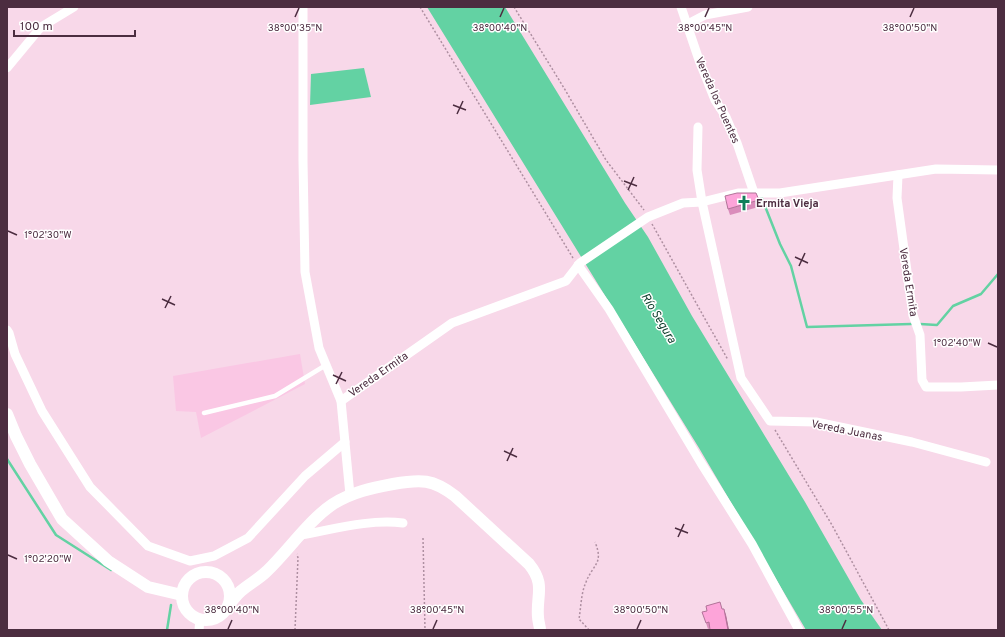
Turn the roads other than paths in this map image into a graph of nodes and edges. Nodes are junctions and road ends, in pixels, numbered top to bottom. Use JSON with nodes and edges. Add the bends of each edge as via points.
{"nodes":[{"id":1,"x":74,"y":7,"type":"edge"},
{"id":2,"x":303,"y":7,"type":"edge"},
{"id":3,"x":681,"y":7,"type":"edge"},
{"id":4,"x":748,"y":7,"type":"edge"},
{"id":5,"x":686,"y":25,"type":"junction"},
{"id":6,"x":7,"y":67,"type":"edge"},
{"id":7,"x":698,"y":127,"type":"dead end"},
{"id":8,"x":998,"y":170,"type":"edge"},
{"id":9,"x":898,"y":175,"type":"junction"},
{"id":10,"x":754,"y":193,"type":"junction"},
{"id":11,"x":702,"y":202,"type":"junction"},
{"id":12,"x":579,"y":264,"type":"junction"},
{"id":13,"x":7,"y":330,"type":"edge"},
{"id":14,"x":326,"y":365,"type":"junction"},
{"id":15,"x":998,"y":385,"type":"edge"},
{"id":16,"x":341,"y":401,"type":"junction"},
{"id":17,"x":204,"y":413,"type":"dead end"},
{"id":18,"x":7,"y":414,"type":"edge"},
{"id":19,"x":345,"y":442,"type":"junction"},
{"id":20,"x":986,"y":462,"type":"dead end"},
{"id":21,"x":350,"y":495,"type":"junction"},
{"id":22,"x":403,"y":523,"type":"dead end"},
{"id":23,"x":301,"y":535,"type":"junction"},
{"id":24,"x":213,"y":573,"type":"junction"},
{"id":25,"x":257,"y":579,"type":"junction"},
{"id":26,"x":182,"y":595,"type":"junction"},
{"id":27,"x":229,"y":605,"type":"junction"},
{"id":28,"x":199,"y":625,"type":"edge"},
{"id":29,"x":540,"y":630,"type":"edge"},
{"id":30,"x":799,"y":630,"type":"edge"}],
"edges":[{"from":1,"to":6,"type":"street","via":[[41,27]]},
{"from":2,"to":14,"type":"street","name":"Vereda Ermita","via":[[305,272],[319,348]]},
{"from":3,"to":5,"type":"street","name":"Vereda los Puentes"},
{"from":4,"to":5,"type":"street","via":[[705,15]]},
{"from":5,"to":10,"type":"street","name":"Vereda los Puentes","via":[[715,100],[726,116],[737,143]]},
{"from":7,"to":11,"type":"street","via":[[697,170]]},
{"from":8,"to":9,"type":"street","name":"Vereda Ermita","via":[[938,169]]},
{"from":9,"to":10,"type":"street","name":"Vereda Ermita","via":[[780,193]]},
{"from":9,"to":15,"type":"street","name":"Vereda Ermita","via":[[898,198],[913,315],[920,335],[922,380],[926,387]]},
{"from":10,"to":11,"type":"street","name":"Vereda Ermita"},
{"from":11,"to":12,"type":"street","name":"Vereda Ermita","via":[[683,203],[648,217]]},
{"from":11,"to":20,"type":"street","name":"Vereda Juanas","via":[[741,378],[770,421],[816,422],[912,442]]},
{"from":12,"to":16,"type":"street","name":"Vereda Ermita","via":[[566,281],[452,322]]},
{"from":12,"to":30,"type":"street","via":[[752,544]]},
{"from":13,"to":19,"type":"street","via":[[15,354],[42,411],[90,488],[148,546],[190,561],[214,556],[248,538],[305,476]]},
{"from":14,"to":16,"type":"street","name":"Vereda Ermita"},
{"from":14,"to":17,"type":"lane","via":[[275,396]]},
{"from":16,"to":19,"type":"street"},
{"from":18,"to":26,"type":"main road","via":[[30,464],[62,520],[108,561],[148,587]]},
{"from":19,"to":21,"type":"street"},
{"from":21,"to":23,"type":"main road","via":[[333,505]]},
{"from":21,"to":29,"type":"main road","via":[[399,483],[422,481],[442,486],[536,573],[540,585]]},
{"from":22,"to":23,"type":"street","via":[[372,523]]},
{"from":23,"to":25,"type":"main road"},
{"from":24,"to":25,"type":"main road","via":[[235,581]]},
{"from":24,"to":26,"type":"main road","via":[[201,572],[190,578]]},
{"from":24,"to":27,"type":"main road","via":[[226,581],[231,596]]},
{"from":25,"to":27,"type":"main road","via":[[240,591]]},
{"from":26,"to":28,"type":"main road","via":[[184,606]]},
{"from":27,"to":28,"type":"main road","via":[[221,615]]}]}
